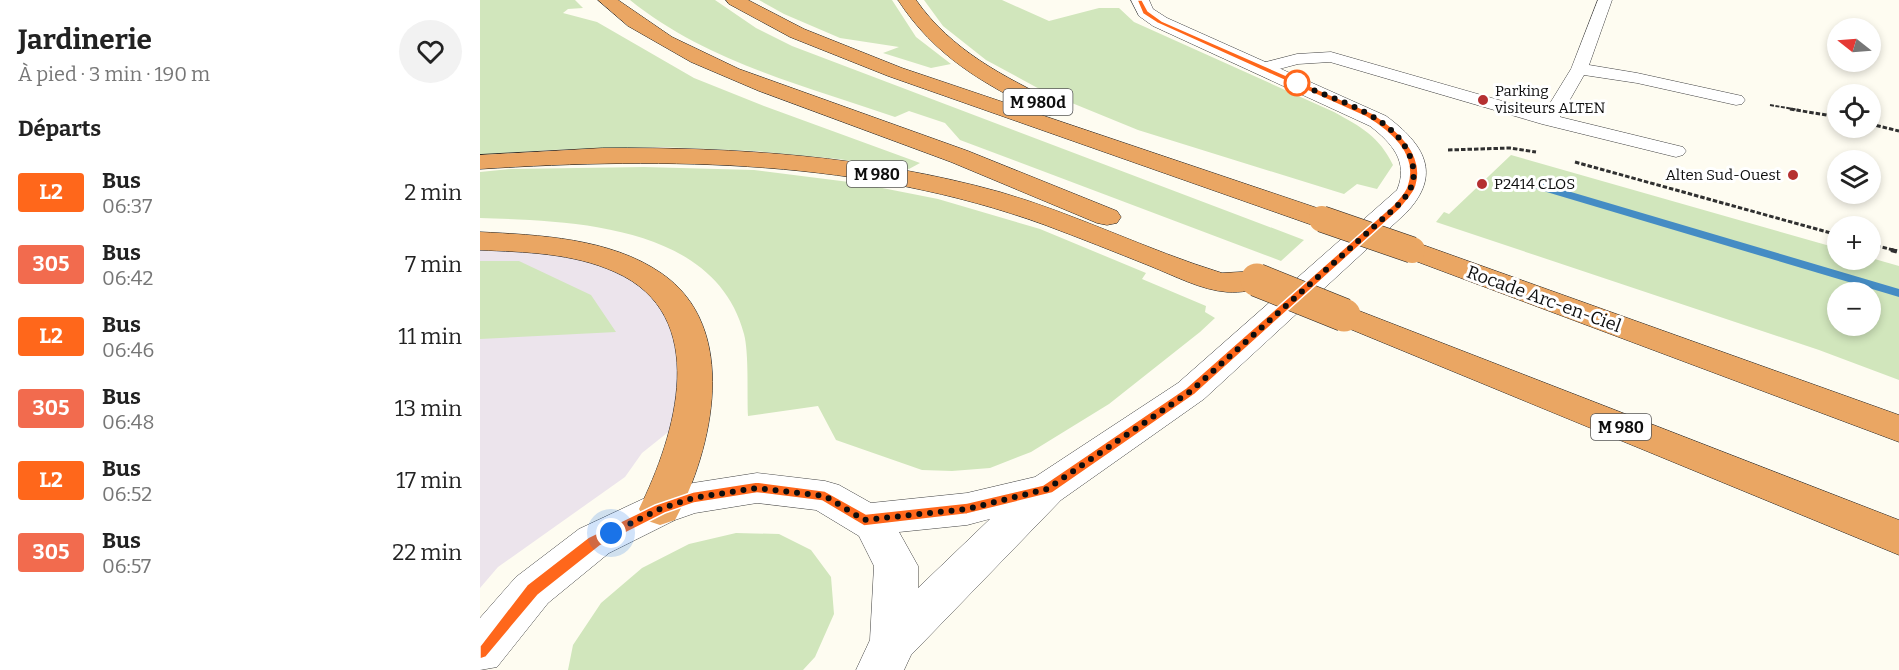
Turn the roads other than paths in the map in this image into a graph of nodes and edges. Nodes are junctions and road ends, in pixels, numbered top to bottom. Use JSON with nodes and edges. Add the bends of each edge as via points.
{"nodes":[{"id":1,"x":607,"y":0,"type":"edge"},
{"id":2,"x":735,"y":0,"type":"edge"},
{"id":3,"x":907,"y":0,"type":"edge"},
{"id":4,"x":1140,"y":0,"type":"edge"},
{"id":5,"x":1604,"y":2,"type":"edge"},
{"id":6,"x":1264,"y":68,"type":"junction"},
{"id":7,"x":1579,"y":69,"type":"junction"},
{"id":8,"x":1736,"y":100,"type":"dead end"},
{"id":9,"x":1549,"y":120,"type":"junction"},
{"id":10,"x":1676,"y":152,"type":"dead end"},
{"id":11,"x":480,"y":162,"type":"edge"},
{"id":12,"x":1188,"y":172,"type":"junction"},
{"id":13,"x":480,"y":241,"type":"edge"},
{"id":14,"x":1257,"y":280,"type":"junction"},
{"id":15,"x":1899,"y":429,"type":"edge"},
{"id":16,"x":1047,"y":489,"type":"junction"},
{"id":17,"x":660,"y":509,"type":"junction"},
{"id":18,"x":864,"y":520,"type":"junction"},
{"id":19,"x":1899,"y":538,"type":"edge"},
{"id":20,"x":480,"y":652,"type":"edge"},
{"id":21,"x":887,"y":655,"type":"edge"}],
"edges":[{"from":1,"to":14,"type":"highway","number":"M 980","via":[[668,43],[734,73],[1007,174]]},
{"from":2,"to":12,"type":"highway","name":"Rocade Arc-en-Ciel","via":[[796,33],[894,72]]},
{"from":3,"to":12,"type":"highway","number":"M 980d","via":[[929,30],[975,66],[1065,115],[1175,156]]},
{"from":4,"to":6,"type":"street","via":[[1145,12],[1160,22]]},
{"from":5,"to":7,"type":"lane"},
{"from":6,"to":9,"type":"lane","via":[[1297,59],[1330,57]]},
{"from":6,"to":16,"type":"street","via":[[1369,115],[1399,138],[1409,152],[1414,171],[1411,188],[1396,207],[1191,391]]},
{"from":7,"to":8,"type":"lane"},
{"from":7,"to":9,"type":"lane"},
{"from":9,"to":10,"type":"lane"},
{"from":11,"to":14,"type":"highway","number":"M 980","via":[[668,155],[785,161],[851,170],[968,192],[1034,212],[1223,283]]},
{"from":12,"to":15,"type":"highway","name":"Rocade Arc-en-Ciel","bridge":true},
{"from":13,"to":17,"type":"highway","via":[[555,247],[605,257],[645,276],[679,309],[691,338],[696,393],[678,473]]},
{"from":14,"to":19,"type":"highway","number":"M 980","bridge":true},
{"from":16,"to":18,"type":"street","via":[[967,509]]},
{"from":16,"to":21,"type":"street"},
{"from":17,"to":18,"type":"street","via":[[693,498],[757,488],[825,496]]},
{"from":17,"to":20,"type":"street","via":[[594,541],[532,590]]},
{"from":18,"to":21,"type":"street","via":[[874,525],[896,566]]}]}
